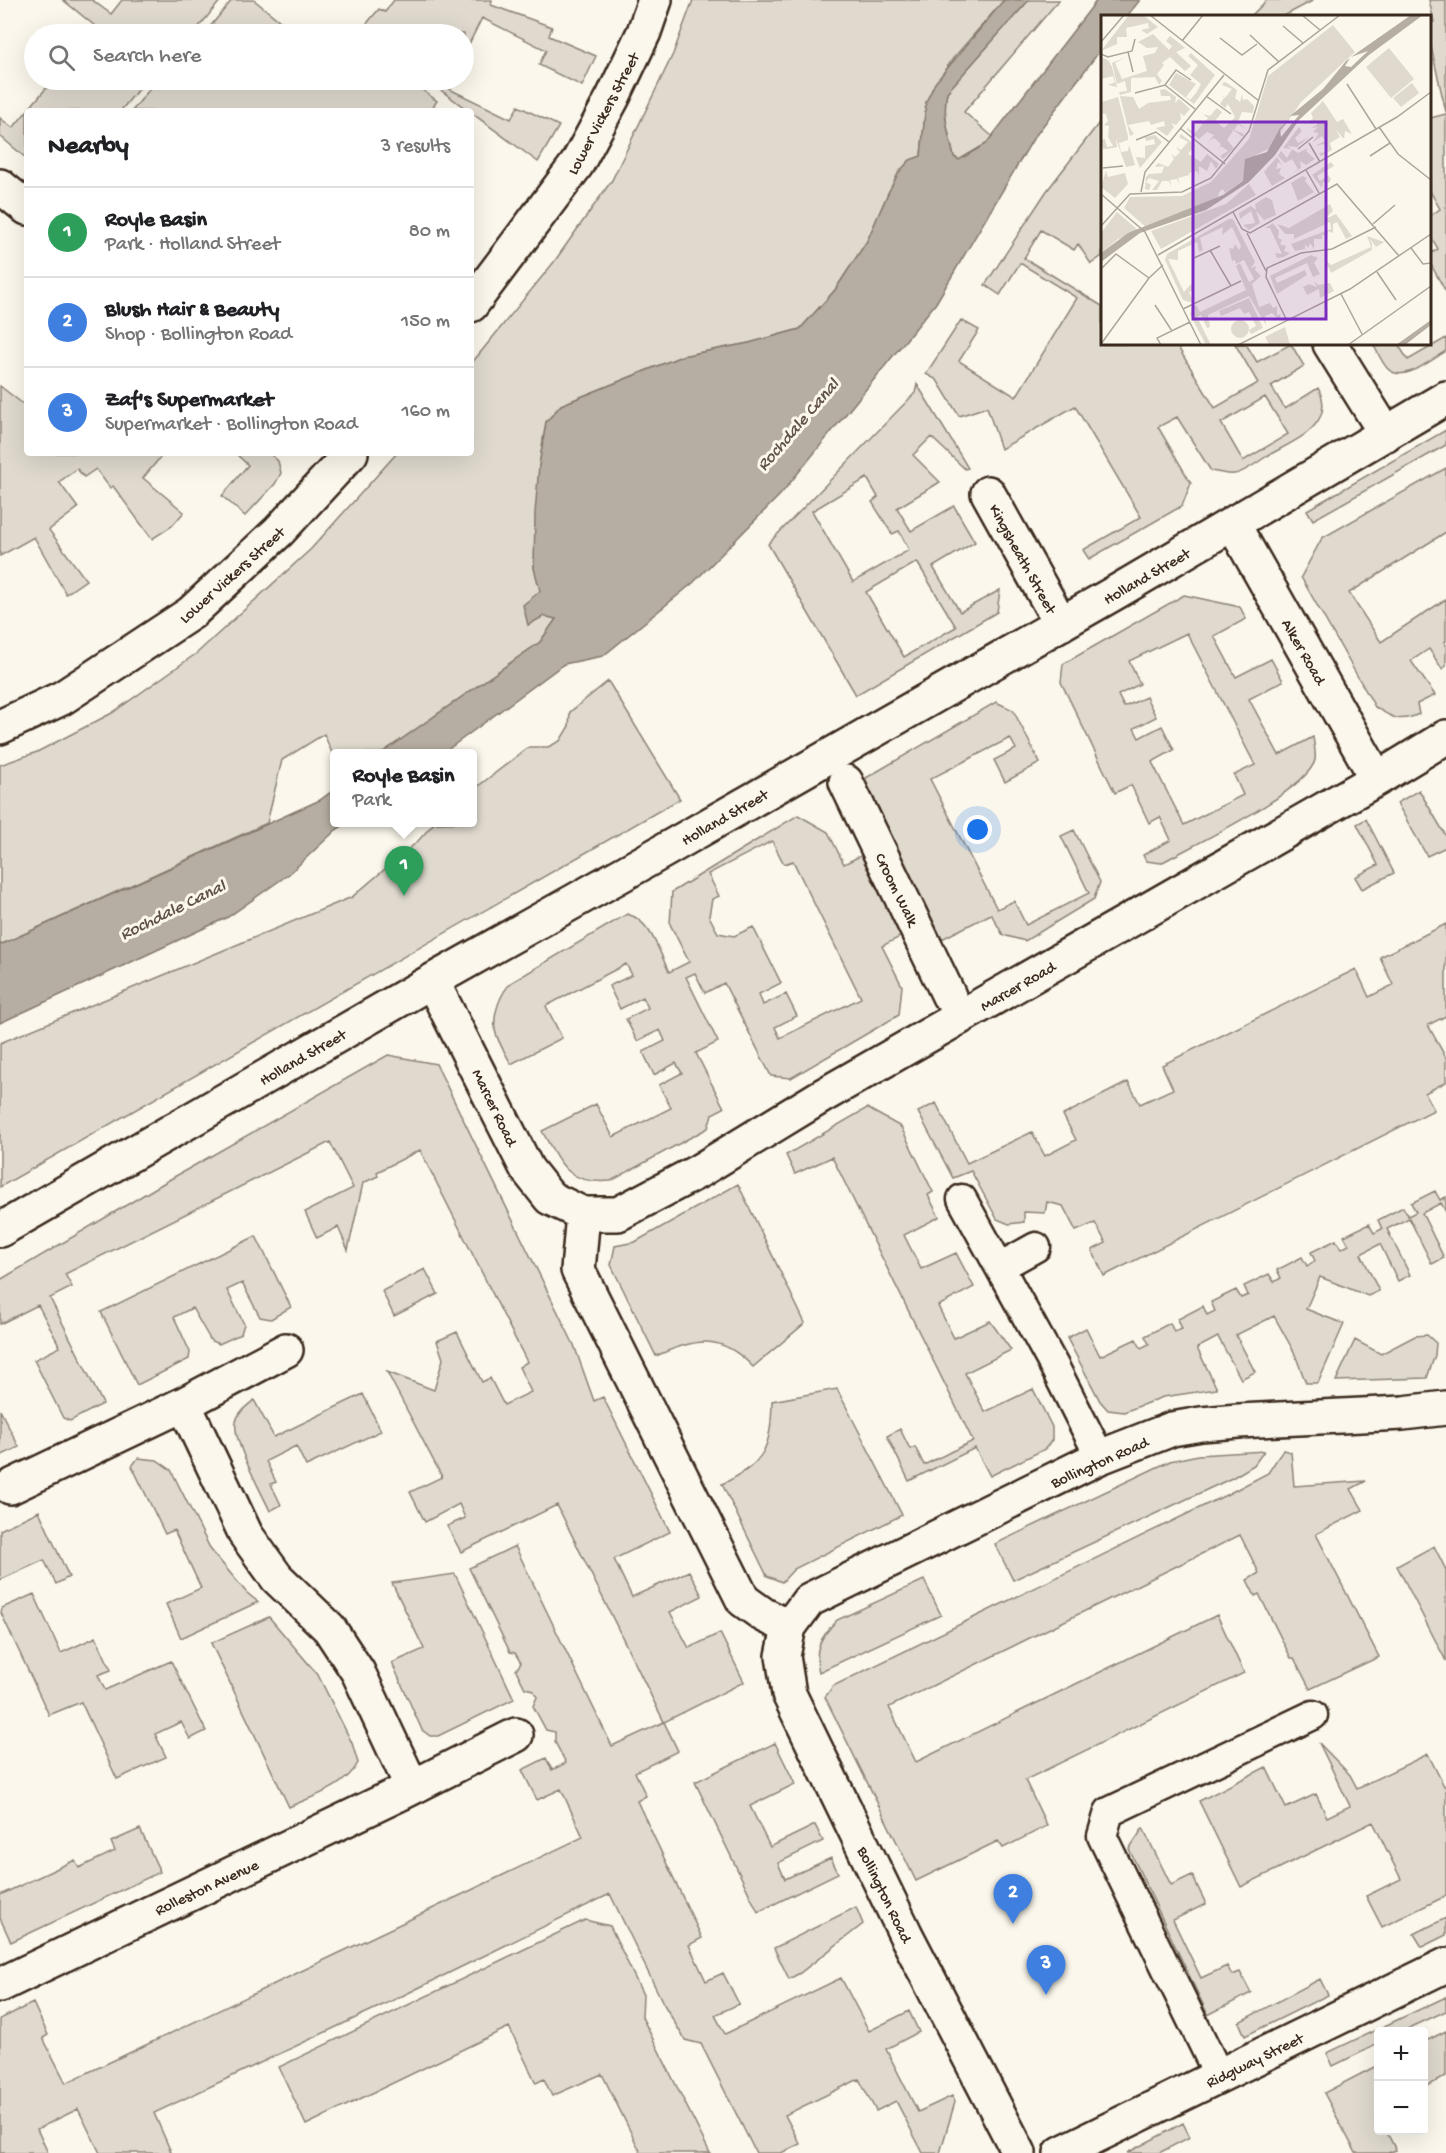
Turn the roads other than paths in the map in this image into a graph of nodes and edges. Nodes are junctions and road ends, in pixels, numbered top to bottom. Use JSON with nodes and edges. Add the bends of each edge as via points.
{"nodes":[{"id":1,"x":655,"y":0,"type":"edge"},
{"id":2,"x":0,"y":186,"type":"edge"},
{"id":3,"x":24,"y":206,"type":"edge"},
{"id":4,"x":474,"y":301,"type":"edge"},
{"id":5,"x":1331,"y":345,"type":"edge"},
{"id":6,"x":1446,"y":398,"type":"edge"},
{"id":7,"x":1386,"y":434,"type":"junction"},
{"id":8,"x":340,"y":456,"type":"edge"},
{"id":9,"x":988,"y":493,"type":"dead end"},
{"id":10,"x":1233,"y":524,"type":"junction"},
{"id":11,"x":1061,"y":624,"type":"junction"},
{"id":12,"x":0,"y":727,"type":"edge"},
{"id":13,"x":1446,"y":737,"type":"edge"},
{"id":14,"x":1377,"y":778,"type":"junction"},
{"id":15,"x":846,"y":782,"type":"dead end"},
{"id":16,"x":432,"y":981,"type":"junction"},
{"id":17,"x":949,"y":996,"type":"dead end"},
{"id":18,"x":962,"y":1199,"type":"dead end"},
{"id":19,"x":583,"y":1214,"type":"junction"},
{"id":20,"x":0,"y":1230,"type":"edge"},
{"id":21,"x":1036,"y":1247,"type":"dead end"},
{"id":22,"x":1000,"y":1267,"type":"junction"},
{"id":23,"x":286,"y":1350,"type":"dead end"},
{"id":24,"x":184,"y":1404,"type":"junction"},
{"id":25,"x":1446,"y":1408,"type":"edge"},
{"id":26,"x":1100,"y":1457,"type":"junction"},
{"id":27,"x":10,"y":1487,"type":"dead end"},
{"id":28,"x":789,"y":1627,"type":"junction"},
{"id":29,"x":1313,"y":1715,"type":"dead end"},
{"id":30,"x":516,"y":1735,"type":"dead end"},
{"id":31,"x":412,"y":1788,"type":"junction"},
{"id":32,"x":1446,"y":1965,"type":"edge"},
{"id":33,"x":0,"y":1984,"type":"edge"},
{"id":34,"x":1219,"y":2076,"type":"junction"},
{"id":35,"x":1019,"y":2153,"type":"edge"},
{"id":36,"x":1061,"y":2153,"type":"edge"}],
"edges":[{"from":1,"to":4,"type":"street","name":"Lower Vickers Street","via":[[641,40],[577,164]]},
{"from":2,"to":3,"type":"street"},
{"from":5,"to":7,"type":"street"},
{"from":6,"to":7,"type":"street","name":"Holland Street"},
{"from":7,"to":10,"type":"street","name":"Holland Street"},
{"from":8,"to":12,"type":"street","name":"Lower Vickers Street","via":[[279,531],[191,613],[62,698]]},
{"from":9,"to":11,"type":"street","name":"Kingsheath Street"},
{"from":10,"to":11,"type":"street","name":"Holland Street"},
{"from":10,"to":14,"type":"street","name":"Alker Road"},
{"from":11,"to":16,"type":"street","name":"Holland Street"},
{"from":13,"to":14,"type":"street","name":"Marcer Road"},
{"from":14,"to":19,"type":"street","name":"Marcer Road","via":[[822,1096],[699,1171],[618,1214]]},
{"from":15,"to":17,"type":"street","name":"Croom Walk"},
{"from":16,"to":19,"type":"street","name":"Marcer Road","via":[[527,1169],[550,1197]]},
{"from":16,"to":20,"type":"street","name":"Holland Street"},
{"from":18,"to":22,"type":"lane"},
{"from":19,"to":28,"type":"street","via":[[578,1270],[742,1600]]},
{"from":21,"to":22,"type":"lane"},
{"from":22,"to":26,"type":"lane"},
{"from":23,"to":24,"type":"street"},
{"from":24,"to":27,"type":"street"},
{"from":24,"to":31,"type":"street","via":[[246,1535],[277,1578],[329,1628],[358,1672]]},
{"from":25,"to":26,"type":"street","name":"Bollington Road","via":[[1201,1424],[1172,1430]]},
{"from":26,"to":28,"type":"street","name":"Bollington Road","via":[[809,1600]]},
{"from":28,"to":35,"type":"street","name":"Bollington Road","via":[[783,1656],[789,1694],[906,1935]]},
{"from":29,"to":34,"type":"lane","via":[[1109,1812],[1102,1836]]},
{"from":30,"to":31,"type":"street","name":"Rolleston Avenue"},
{"from":31,"to":33,"type":"street","name":"Rolleston Avenue"},
{"from":32,"to":34,"type":"street","name":"Ridgway Street"},
{"from":34,"to":36,"type":"street","name":"Ridgway Street"}]}
